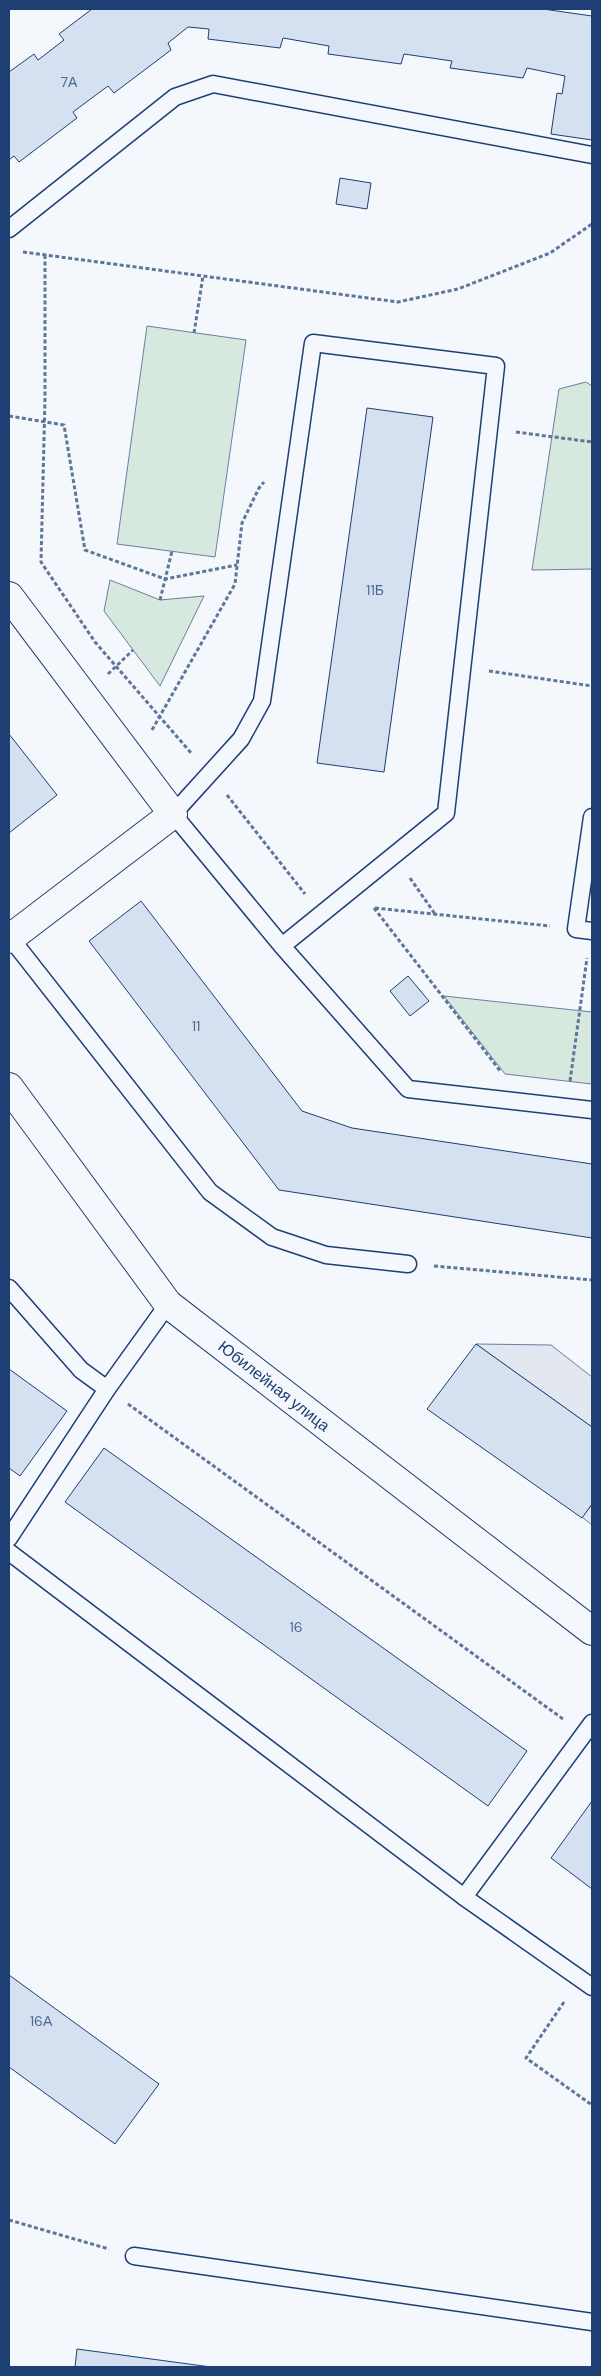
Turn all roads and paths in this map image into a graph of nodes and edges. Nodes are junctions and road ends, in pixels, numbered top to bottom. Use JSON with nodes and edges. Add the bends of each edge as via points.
{"nodes":[{"id":1,"x":592,"y":155,"type":"edge"},
{"id":2,"x":592,"y":224,"type":"edge"},
{"id":3,"x":9,"y":229,"type":"edge"},
{"id":4,"x":18,"y":252,"type":"dead end"},
{"id":5,"x":45,"y":255,"type":"junction"},
{"id":6,"x":203,"y":276,"type":"junction"},
{"id":7,"x":194,"y":333,"type":"dead end"},
{"id":8,"x":9,"y":416,"type":"edge"},
{"id":9,"x":45,"y":422,"type":"junction"},
{"id":10,"x":527,"y":434,"type":"dead end"},
{"id":11,"x":592,"y":442,"type":"edge"},
{"id":12,"x":298,"y":445,"type":"junction"},
{"id":13,"x":172,"y":551,"type":"dead end"},
{"id":14,"x":237,"y":565,"type":"junction"},
{"id":15,"x":165,"y":579,"type":"junction"},
{"id":16,"x":9,"y":596,"type":"edge"},
{"id":17,"x":160,"y":600,"type":"dead end"},
{"id":18,"x":462,"y":667,"type":"junction"},
{"id":19,"x":592,"y":686,"type":"edge"},
{"id":20,"x":159,"y":716,"type":"junction"},
{"id":21,"x":134,"y":762,"type":"junction"},
{"id":22,"x":209,"y":774,"type":"junction"},
{"id":23,"x":173,"y":814,"type":"junction"},
{"id":24,"x":592,"y":817,"type":"edge"},
{"id":25,"x":393,"y":855,"type":"junction"},
{"id":26,"x":321,"y":914,"type":"junction"},
{"id":27,"x":436,"y":914,"type":"junction"},
{"id":28,"x":586,"y":930,"type":"edge"},
{"id":29,"x":9,"y":938,"type":"edge"},
{"id":30,"x":282,"y":946,"type":"junction"},
{"id":31,"x":506,"y":1078,"type":"dead end"},
{"id":32,"x":9,"y":1087,"type":"edge"},
{"id":33,"x":566,"y":1107,"type":"junction"},
{"id":34,"x":592,"y":1110,"type":"edge"},
{"id":35,"x":408,"y":1264,"type":"joint"},
{"id":36,"x":592,"y":1280,"type":"edge"},
{"id":37,"x":9,"y":1288,"type":"edge"},
{"id":38,"x":168,"y":1304,"type":"junction"},
{"id":39,"x":107,"y":1389,"type":"junction"},
{"id":40,"x":9,"y":1538,"type":"edge"},
{"id":41,"x":9,"y":1552,"type":"edge"},
{"id":42,"x":592,"y":1632,"type":"edge"},
{"id":43,"x":588,"y":1729,"type":"edge"},
{"id":44,"x":464,"y":1896,"type":"junction"},
{"id":45,"x":586,"y":1983,"type":"edge"},
{"id":46,"x":592,"y":2105,"type":"edge"},
{"id":47,"x":9,"y":2220,"type":"edge"},
{"id":48,"x":134,"y":2256,"type":"joint"},
{"id":49,"x":592,"y":2322,"type":"edge"}],
"edges":[{"from":1,"to":3,"type":"lane","via":[[212,84],[175,98]]},
{"from":2,"to":6,"type":"path","via":[[550,254],[458,289],[398,302]]},
{"from":4,"to":5,"type":"path"},
{"from":5,"to":6,"type":"path"},
{"from":5,"to":9,"type":"path"},
{"from":6,"to":7,"type":"path"},
{"from":8,"to":9,"type":"path"},
{"from":9,"to":15,"type":"path","via":[[64,425],[86,550]]},
{"from":9,"to":20,"type":"path","via":[[41,562],[95,642]]},
{"from":10,"to":11,"type":"path"},
{"from":12,"to":14,"type":"path","via":[[259,488],[242,523]]},
{"from":12,"to":18,"type":"lane","via":[[313,343],[496,366]]},
{"from":12,"to":22,"type":"lane","via":[[262,701],[241,739]]},
{"from":13,"to":15,"type":"path"},
{"from":14,"to":15,"type":"path"},
{"from":14,"to":20,"type":"path","via":[[235,584]]},
{"from":15,"to":17,"type":"path"},
{"from":16,"to":21,"type":"street"},
{"from":18,"to":19,"type":"path"},
{"from":18,"to":25,"type":"lane","via":[[446,812]]},
{"from":20,"to":21,"type":"path"},
{"from":20,"to":22,"type":"path"},
{"from":21,"to":23,"type":"street"},
{"from":22,"to":23,"type":"lane"},
{"from":22,"to":26,"type":"path"},
{"from":23,"to":29,"type":"street"},
{"from":23,"to":30,"type":"lane"},
{"from":24,"to":28,"type":"lane"},
{"from":25,"to":26,"type":"lane"},
{"from":25,"to":27,"type":"path"},
{"from":26,"to":30,"type":"lane"},
{"from":27,"to":28,"type":"path"},
{"from":27,"to":31,"type":"path","via":[[374,908]]},
{"from":28,"to":33,"type":"path"},
{"from":29,"to":35,"type":"lane","via":[[210,1192],[272,1237],[326,1255]]},
{"from":30,"to":33,"type":"lane","via":[[408,1089]]},
{"from":32,"to":38,"type":"street","name":"Юбилейная улица"},
{"from":33,"to":34,"type":"lane"},
{"from":35,"to":36,"type":"path"},
{"from":37,"to":39,"type":"lane","via":[[81,1370]]},
{"from":38,"to":39,"type":"lane"},
{"from":38,"to":42,"type":"street","name":"Юбилейная улица"},
{"from":39,"to":40,"type":"lane"},
{"from":39,"to":43,"type":"path"},
{"from":41,"to":44,"type":"lane"},
{"from":43,"to":44,"type":"lane"},
{"from":44,"to":45,"type":"lane"},
{"from":45,"to":46,"type":"path","via":[[526,2058]]},
{"from":47,"to":48,"type":"path"},
{"from":48,"to":49,"type":"lane"}]}
